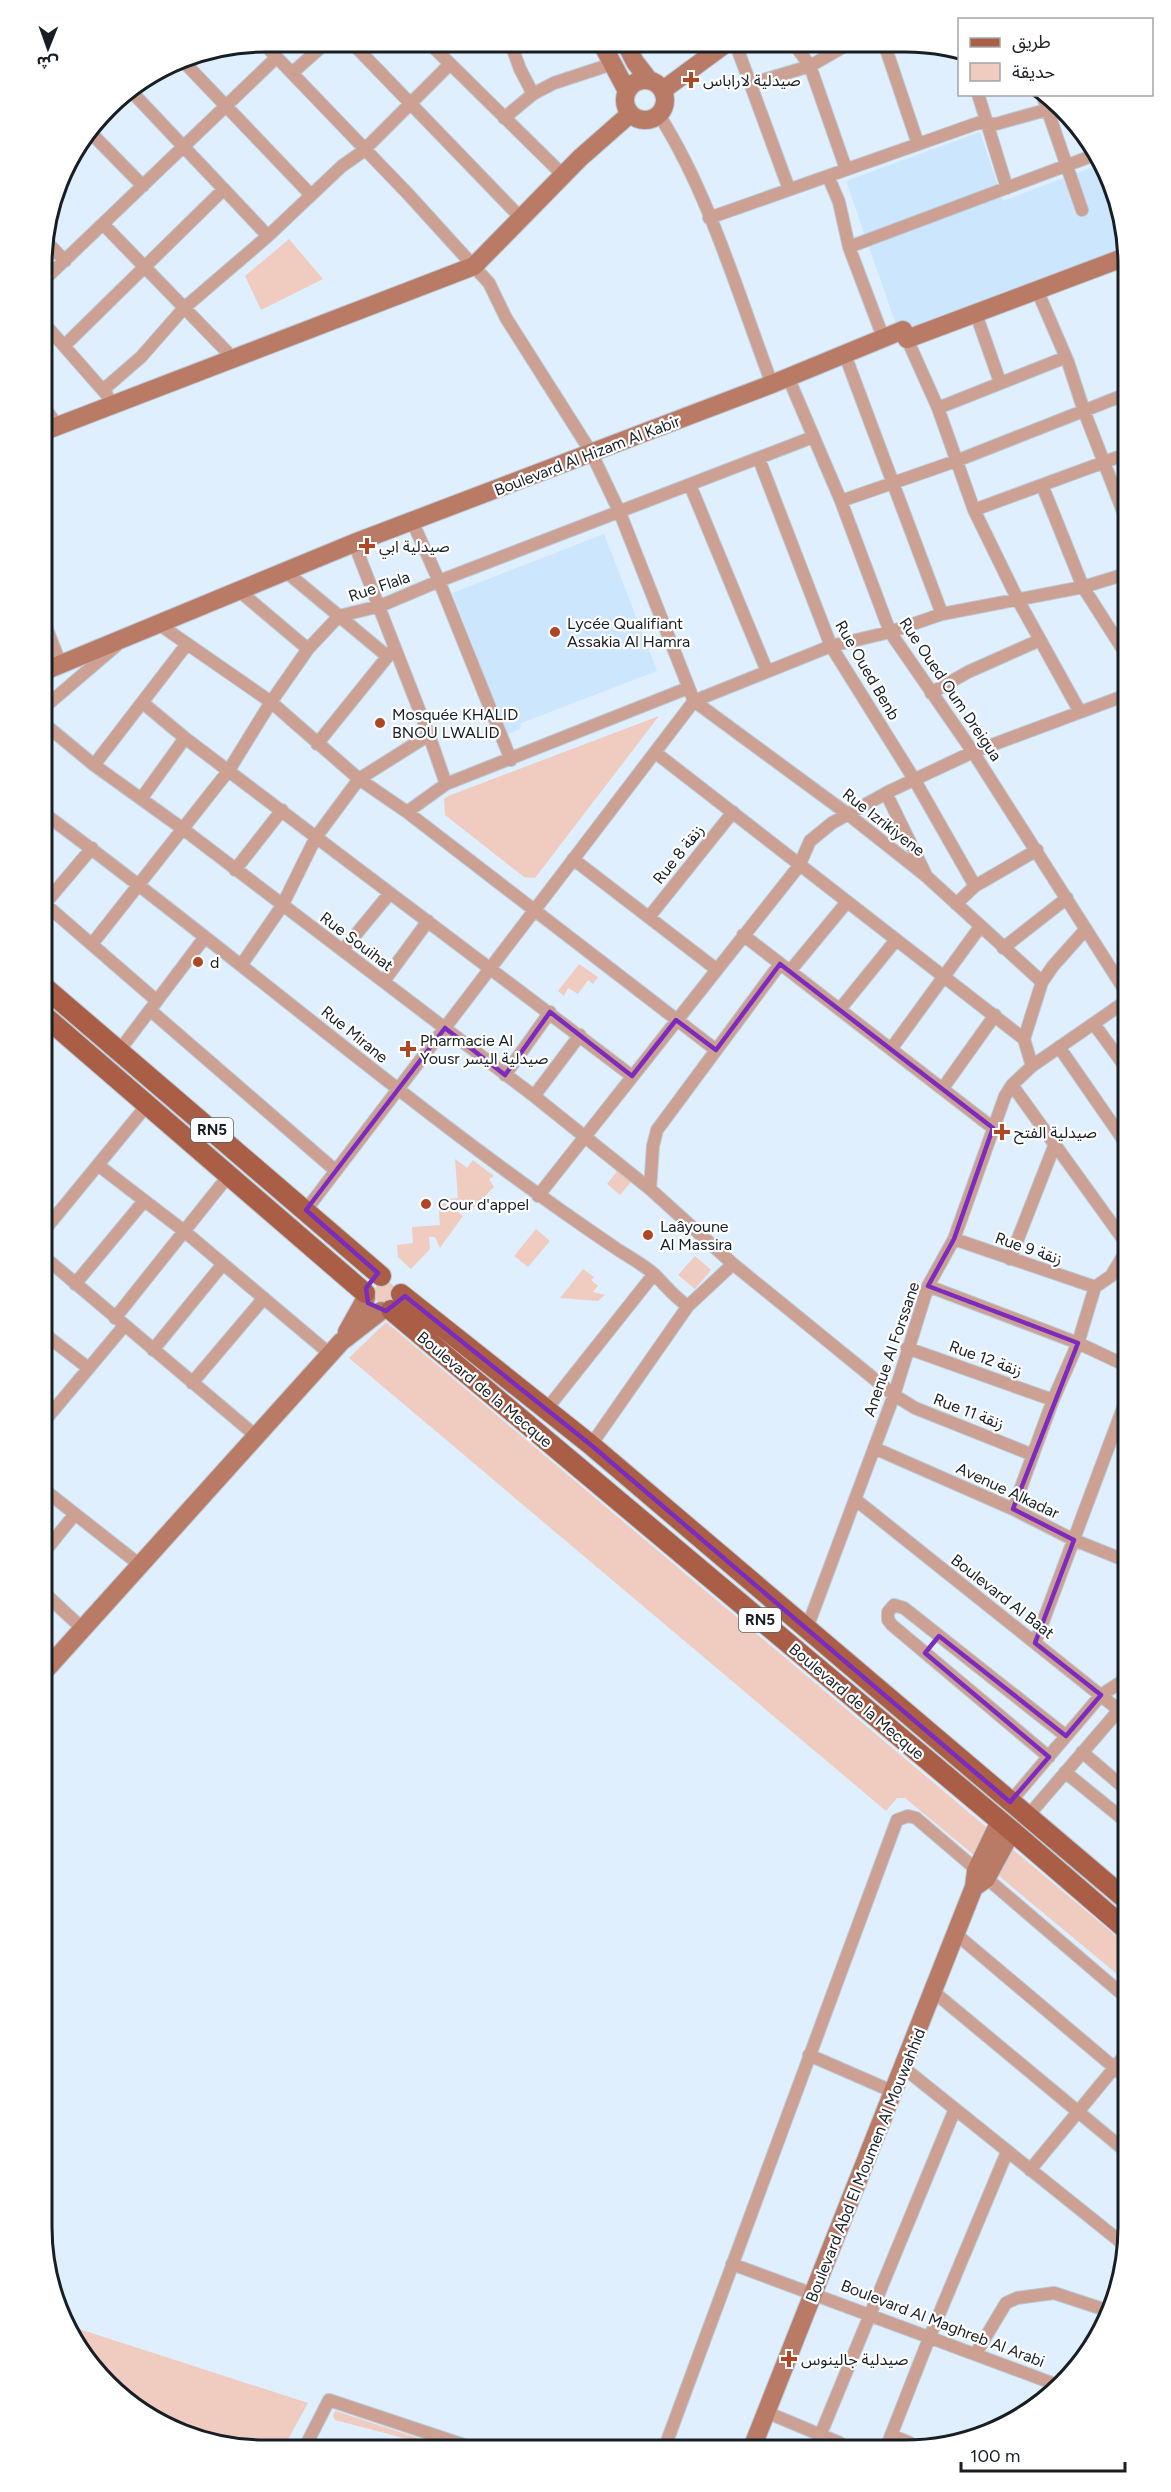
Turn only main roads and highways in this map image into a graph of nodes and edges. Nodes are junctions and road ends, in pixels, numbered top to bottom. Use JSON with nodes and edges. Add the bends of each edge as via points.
{"nodes":[{"id":1,"x":52,"y":994,"type":"edge"},
{"id":2,"x":52,"y":1023,"type":"edge"},
{"id":3,"x":381,"y":1276,"type":"junction"},
{"id":4,"x":381,"y":1301,"type":"junction"},
{"id":5,"x":1118,"y":1893,"type":"edge"},
{"id":6,"x":1118,"y":1923,"type":"edge"}],
"edges":[{"from":1,"to":3,"type":"main road","number":"RN5"},
{"from":2,"to":4,"type":"main road","name":"Boulevard de la Mecque","number":"RN5"},
{"from":3,"to":4,"type":"main road","via":[[372,1280]]},
{"from":3,"to":4,"type":"main road","number":"RN5","via":[[395,1280]]},
{"from":4,"to":5,"type":"main road","name":"Boulevard de la Mecque","number":"RN5","via":[[546,1410],[591,1445]]},
{"from":4,"to":6,"type":"main road","name":"Boulevard de la Mecque","number":"RN5"}]}
